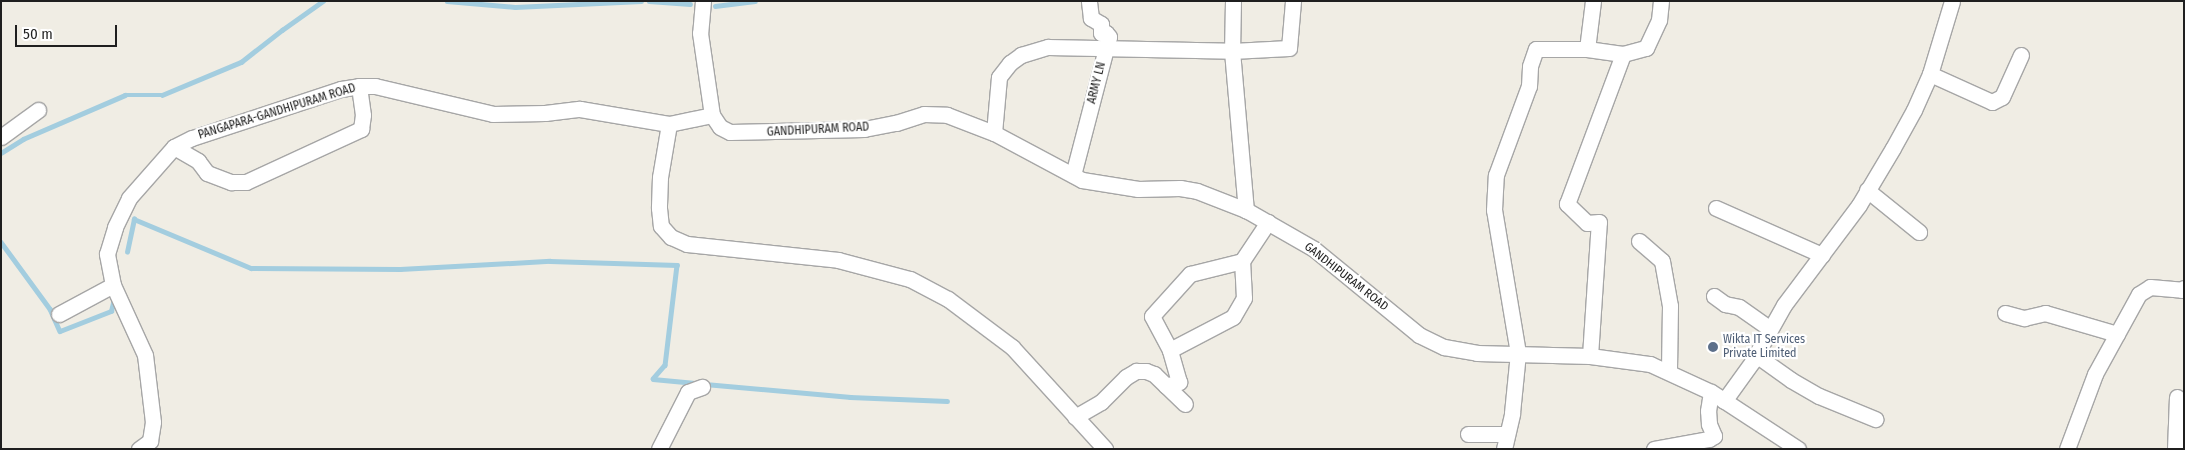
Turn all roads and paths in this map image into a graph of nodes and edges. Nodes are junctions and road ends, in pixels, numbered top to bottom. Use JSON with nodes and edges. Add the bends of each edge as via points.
{"nodes":[{"id":1,"x":702,"y":1,"type":"edge"},
{"id":2,"x":1089,"y":1,"type":"edge"},
{"id":3,"x":1233,"y":1,"type":"edge"},
{"id":4,"x":1293,"y":1,"type":"edge"},
{"id":5,"x":1593,"y":1,"type":"edge"},
{"id":6,"x":1661,"y":1,"type":"edge"},
{"id":7,"x":1952,"y":1,"type":"edge"},
{"id":8,"x":1106,"y":47,"type":"junction"},
{"id":9,"x":1587,"y":49,"type":"junction"},
{"id":10,"x":1232,"y":51,"type":"junction"},
{"id":11,"x":1623,"y":54,"type":"junction"},
{"id":12,"x":2021,"y":55,"type":"dead end"},
{"id":13,"x":1930,"y":74,"type":"junction"},
{"id":14,"x":359,"y":86,"type":"junction"},
{"id":15,"x":38,"y":110,"type":"dead end"},
{"id":16,"x":712,"y":115,"type":"junction"},
{"id":17,"x":669,"y":124,"type":"junction"},
{"id":18,"x":994,"y":133,"type":"junction"},
{"id":19,"x":1,"y":137,"type":"edge"},
{"id":20,"x":174,"y":147,"type":"junction"},
{"id":21,"x":1073,"y":175,"type":"junction"},
{"id":22,"x":1867,"y":190,"type":"junction"},
{"id":23,"x":1716,"y":208,"type":"dead end"},
{"id":24,"x":1246,"y":210,"type":"junction"},
{"id":25,"x":1268,"y":222,"type":"junction"},
{"id":26,"x":1919,"y":232,"type":"dead end"},
{"id":27,"x":1639,"y":241,"type":"dead end"},
{"id":28,"x":1822,"y":255,"type":"junction"},
{"id":29,"x":1242,"y":261,"type":"junction"},
{"id":30,"x":113,"y":285,"type":"junction"},
{"id":31,"x":2184,"y":288,"type":"edge"},
{"id":32,"x":1714,"y":296,"type":"dead end"},
{"id":33,"x":60,"y":314,"type":"dead end"},
{"id":34,"x":2005,"y":314,"type":"dead end"},
{"id":35,"x":1770,"y":329,"type":"junction"},
{"id":36,"x":2117,"y":334,"type":"junction"},
{"id":37,"x":1170,"y":350,"type":"junction"},
{"id":38,"x":1518,"y":353,"type":"junction"},
{"id":39,"x":1756,"y":355,"type":"junction"},
{"id":40,"x":1590,"y":356,"type":"junction"},
{"id":41,"x":1669,"y":372,"type":"junction"},
{"id":42,"x":1166,"y":386,"type":"junction"},
{"id":43,"x":702,"y":387,"type":"dead end"},
{"id":44,"x":1711,"y":392,"type":"junction"},
{"id":45,"x":2177,"y":397,"type":"dead end"},
{"id":46,"x":1724,"y":401,"type":"junction"},
{"id":47,"x":1185,"y":404,"type":"dead end"},
{"id":48,"x":1075,"y":417,"type":"junction"},
{"id":49,"x":1874,"y":419,"type":"dead end"},
{"id":50,"x":1468,"y":434,"type":"dead end"},
{"id":51,"x":1506,"y":441,"type":"edge"},
{"id":52,"x":139,"y":449,"type":"edge"},
{"id":53,"x":659,"y":449,"type":"edge"},
{"id":54,"x":1104,"y":449,"type":"edge"},
{"id":55,"x":1654,"y":449,"type":"edge"},
{"id":56,"x":1798,"y":449,"type":"edge"},
{"id":57,"x":2067,"y":449,"type":"edge"},
{"id":58,"x":2175,"y":449,"type":"edge"}],
"edges":[{"from":1,"to":16,"type":"street","via":[[700,33]]},
{"from":2,"to":8,"type":"street","name":"ARMY LN","via":[[1091,18],[1101,24],[1101,33],[1109,37]]},
{"from":3,"to":10,"type":"street"},
{"from":4,"to":10,"type":"street","via":[[1289,48]]},
{"from":5,"to":9,"type":"street"},
{"from":6,"to":11,"type":"street","via":[[1659,20],[1646,48]]},
{"from":7,"to":13,"type":"street"},
{"from":8,"to":10,"type":"street"},
{"from":8,"to":18,"type":"street","via":[[1048,47],[1010,63],[998,77]]},
{"from":8,"to":21,"type":"street","name":"ARMY LN"},
{"from":9,"to":11,"type":"street"},
{"from":9,"to":38,"type":"street","via":[[1536,49],[1528,86],[1496,175],[1494,210]]},
{"from":10,"to":24,"type":"street"},
{"from":11,"to":40,"type":"street","via":[[1567,204],[1587,223],[1599,222]]},
{"from":12,"to":13,"type":"street","via":[[2002,96],[1992,102]]},
{"from":13,"to":22,"type":"street","via":[[1914,110]]},
{"from":14,"to":17,"type":"street","name":"PANGAPARA-GANDHIPURAM ROAD","via":[[374,86],[493,114],[580,109]]},
{"from":14,"to":20,"type":"street","name":"PANGAPARA-GANDHIPURAM ROAD","via":[[192,138]]},
{"from":14,"to":20,"type":"street","via":[[360,130],[246,182],[219,179]]},
{"from":15,"to":19,"type":"street"},
{"from":16,"to":17,"type":"street","name":"PANGAPARA-GANDHIPURAM ROAD"},
{"from":16,"to":18,"type":"street","name":"GANDHIPURAM ROAD","via":[[720,126],[730,132],[864,129],[924,114],[947,115]]},
{"from":17,"to":48,"type":"street","via":[[660,177],[659,208],[661,226],[672,237],[687,244],[838,260],[910,279],[948,299],[1012,348]]},
{"from":18,"to":21,"type":"street","name":"GANDHIPURAM ROAD"},
{"from":20,"to":30,"type":"street","name":"PANGAPARA-GANDHIPURAM ROAD","via":[[130,198],[115,227],[107,254]]},
{"from":21,"to":24,"type":"street","name":"GANDHIPURAM ROAD","via":[[1107,186],[1197,191]]},
{"from":22,"to":26,"type":"street"},
{"from":22,"to":28,"type":"street"},
{"from":23,"to":28,"type":"street"},
{"from":24,"to":25,"type":"street","name":"GANDHIPURAM ROAD"},
{"from":25,"to":29,"type":"street"},
{"from":25,"to":38,"type":"street","name":"GANDHIPURAM ROAD","via":[[1314,250],[1419,335],[1444,347],[1477,353]]},
{"from":27,"to":41,"type":"street","via":[[1662,261],[1670,306]]},
{"from":28,"to":35,"type":"street","via":[[1804,276]]},
{"from":29,"to":37,"type":"street","via":[[1244,298],[1233,317]]},
{"from":29,"to":37,"type":"street","via":[[1190,274],[1152,316]]},
{"from":30,"to":33,"type":"street"},
{"from":30,"to":52,"type":"street","name":"PANGAPARA-GANDHIPURAM ROAD","via":[[145,354],[153,422],[150,440]]},
{"from":31,"to":36,"type":"street","via":[[2150,287],[2138,294]]},
{"from":32,"to":35,"type":"street","via":[[1739,307]]},
{"from":34,"to":36,"type":"street","via":[[2024,318],[2045,312]]},
{"from":35,"to":39,"type":"street"},
{"from":36,"to":57,"type":"street","via":[[2095,374]]},
{"from":37,"to":42,"type":"street","via":[[1179,382]]},
{"from":38,"to":40,"type":"street","name":"GANDHIPURAM ROAD"},
{"from":38,"to":51,"type":"street"},
{"from":39,"to":46,"type":"street"},
{"from":39,"to":49,"type":"street","via":[[1818,396]]},
{"from":40,"to":41,"type":"street","name":"GANDHIPURAM ROAD","via":[[1650,364]]},
{"from":41,"to":44,"type":"street","name":"GANDHIPURAM ROAD"},
{"from":42,"to":47,"type":"street"},
{"from":42,"to":48,"type":"street","via":[[1154,374],[1136,371],[1101,402]]},
{"from":43,"to":53,"type":"street","via":[[688,392]]},
{"from":44,"to":46,"type":"street","name":"GANDHIPURAM ROAD"},
{"from":44,"to":55,"type":"street","via":[[1708,411],[1714,436]]},
{"from":45,"to":58,"type":"street"},
{"from":46,"to":56,"type":"street","name":"GANDHIPURAM ROAD"},
{"from":48,"to":54,"type":"street"},
{"from":50,"to":51,"type":"street"}]}
